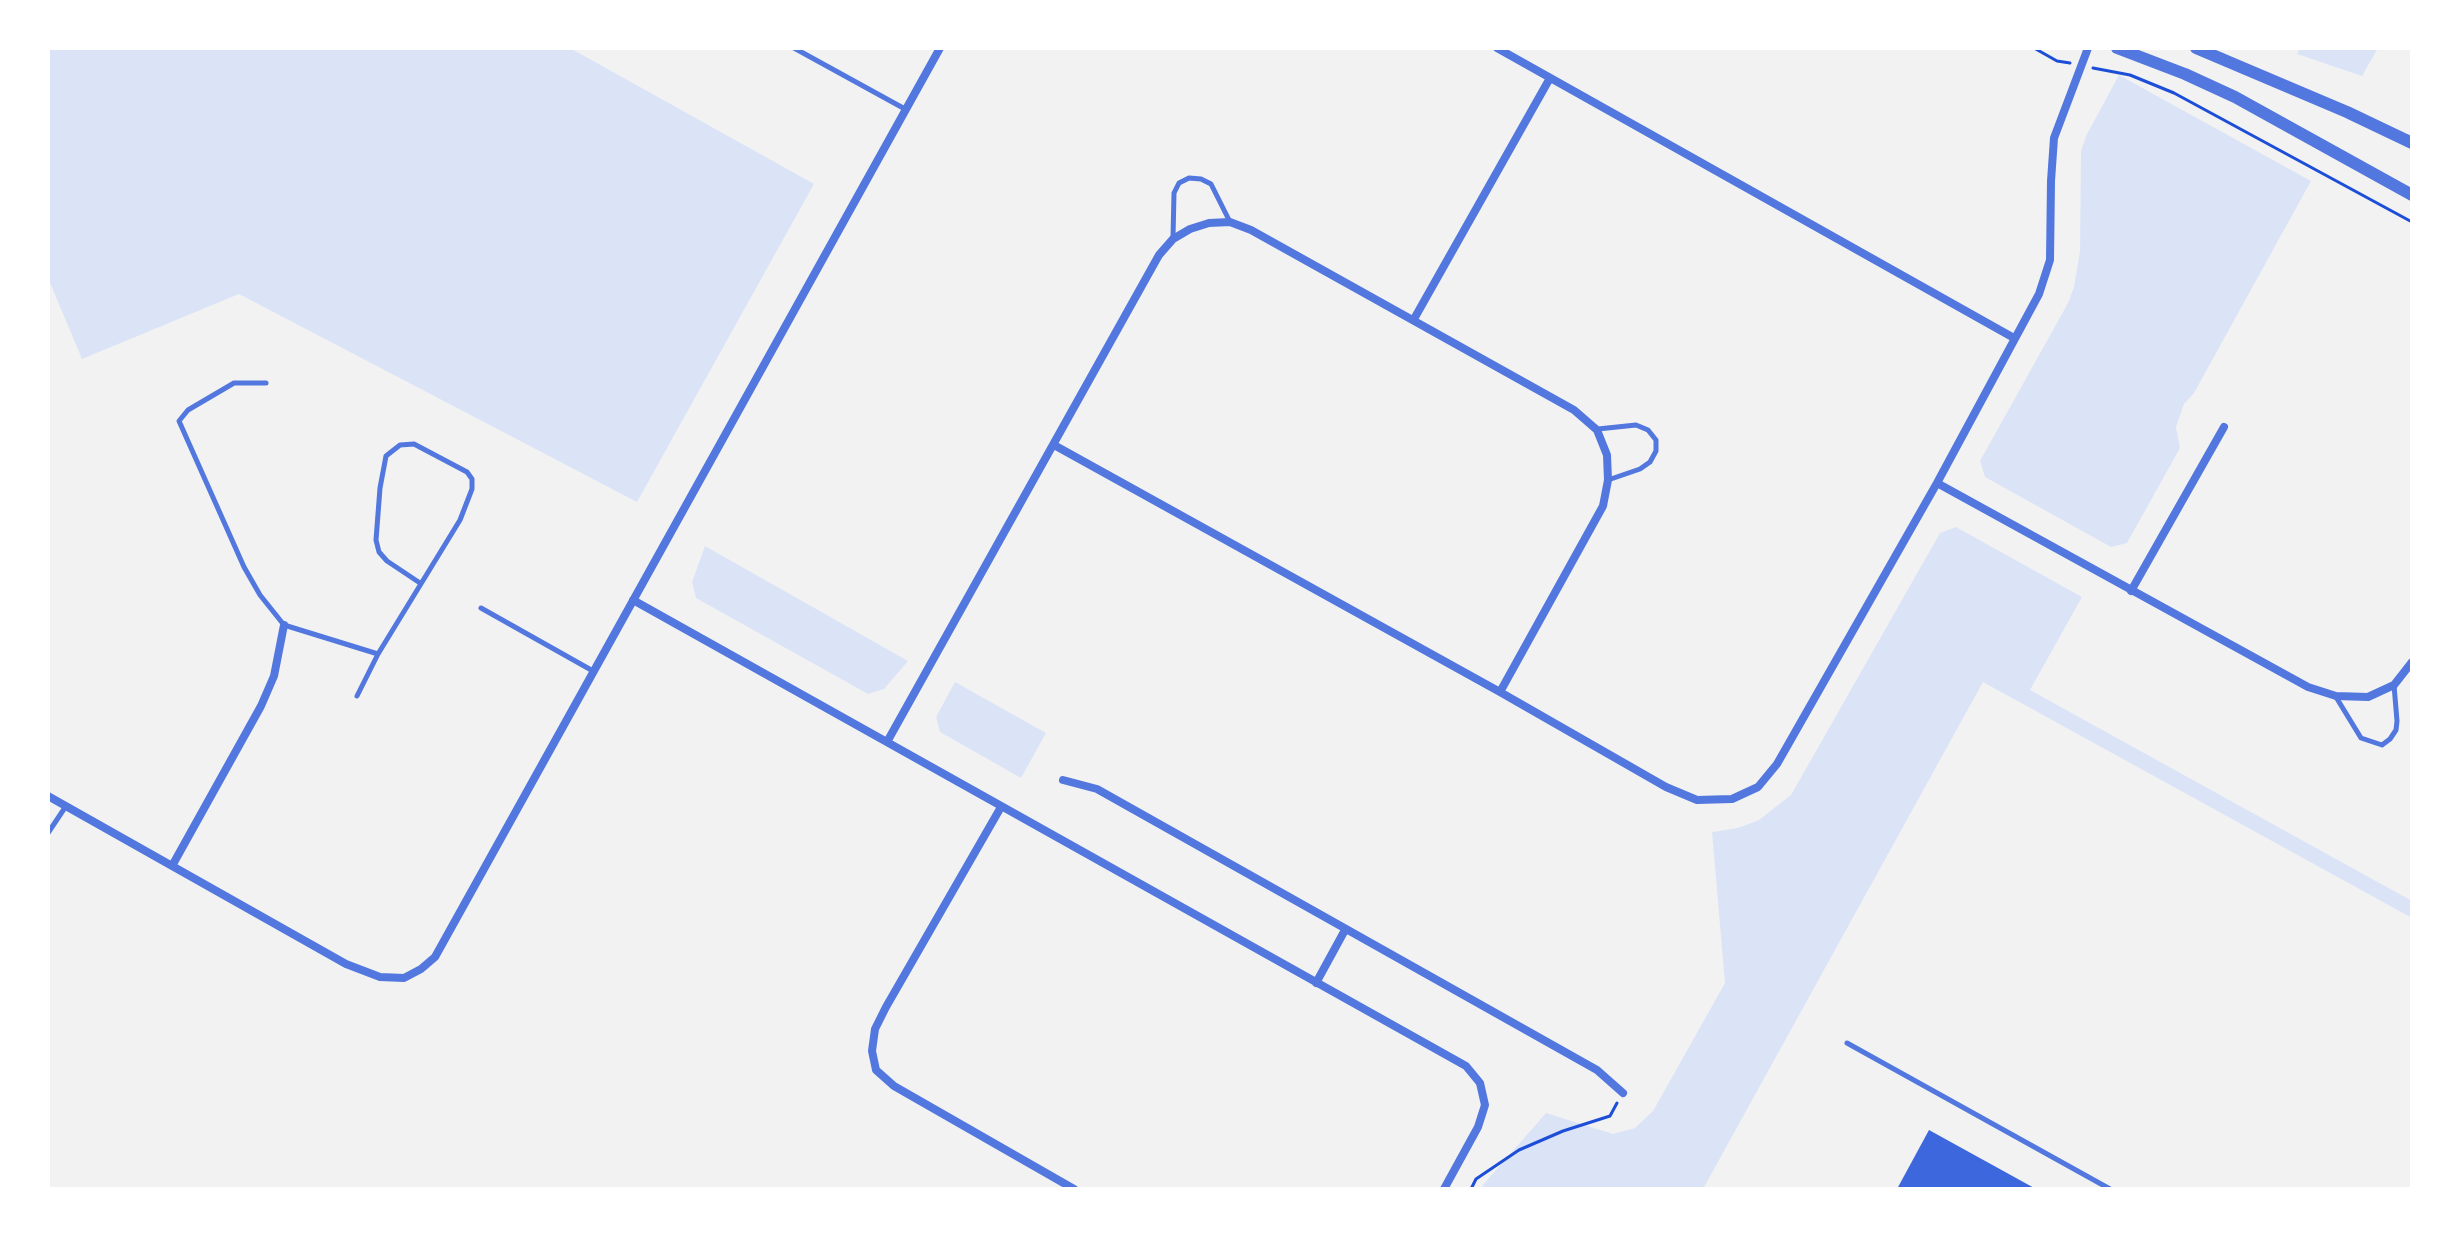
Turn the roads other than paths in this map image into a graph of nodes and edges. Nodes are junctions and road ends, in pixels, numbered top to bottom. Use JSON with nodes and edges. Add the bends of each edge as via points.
{"nodes":[{"id":1,"x":794,"y":48,"type":"edge"},
{"id":2,"x":940,"y":48,"type":"edge"},
{"id":3,"x":1497,"y":48,"type":"edge"},
{"id":4,"x":2088,"y":48,"type":"edge"},
{"id":5,"x":2117,"y":48,"type":"edge"},
{"id":6,"x":2196,"y":48,"type":"edge"},
{"id":7,"x":1550,"y":78,"type":"junction"},
{"id":8,"x":906,"y":109,"type":"junction"},
{"id":9,"x":2412,"y":143,"type":"edge"},
{"id":10,"x":2412,"y":195,"type":"edge"},
{"id":11,"x":1230,"y":222,"type":"junction"},
{"id":12,"x":1173,"y":239,"type":"junction"},
{"id":13,"x":1414,"y":319,"type":"junction"},
{"id":14,"x":2014,"y":338,"type":"junction"},
{"id":15,"x":266,"y":383,"type":"dead end"},
{"id":16,"x":2224,"y":427,"type":"dead end"},
{"id":17,"x":1597,"y":430,"type":"junction"},
{"id":18,"x":1054,"y":445,"type":"junction"},
{"id":19,"x":1608,"y":480,"type":"junction"},
{"id":20,"x":1937,"y":483,"type":"junction"},
{"id":21,"x":420,"y":583,"type":"junction"},
{"id":22,"x":2131,"y":591,"type":"junction"},
{"id":23,"x":633,"y":600,"type":"junction"},
{"id":24,"x":481,"y":608,"type":"dead end"},
{"id":25,"x":284,"y":625,"type":"junction"},
{"id":26,"x":378,"y":654,"type":"junction"},
{"id":27,"x":2412,"y":662,"type":"edge"},
{"id":28,"x":594,"y":672,"type":"junction"},
{"id":29,"x":2394,"y":685,"type":"junction"},
{"id":30,"x":1500,"y":692,"type":"junction"},
{"id":31,"x":357,"y":696,"type":"dead end"},
{"id":32,"x":2336,"y":696,"type":"junction"},
{"id":33,"x":887,"y":742,"type":"junction"},
{"id":34,"x":1063,"y":780,"type":"dead end"},
{"id":35,"x":48,"y":796,"type":"edge"},
{"id":36,"x":66,"y":806,"type":"junction"},
{"id":37,"x":1001,"y":807,"type":"junction"},
{"id":38,"x":48,"y":833,"type":"edge"},
{"id":39,"x":172,"y":866,"type":"junction"},
{"id":40,"x":1345,"y":930,"type":"junction"},
{"id":41,"x":1316,"y":983,"type":"junction"},
{"id":42,"x":1847,"y":1043,"type":"dead end"},
{"id":43,"x":1623,"y":1093,"type":"road end"},
{"id":44,"x":1074,"y":1189,"type":"edge"},
{"id":45,"x":1444,"y":1189,"type":"edge"},
{"id":46,"x":2110,"y":1189,"type":"edge"}],
"edges":[{"from":1,"to":8,"type":"lane"},
{"from":2,"to":8,"type":"street"},
{"from":3,"to":7,"type":"street"},
{"from":4,"to":14,"type":"street","via":[[2054,138],[2050,260],[2039,294]]},
{"from":5,"to":10,"type":"street","via":[[2235,97]]},
{"from":6,"to":9,"type":"street"},
{"from":7,"to":13,"type":"street"},
{"from":7,"to":14,"type":"street"},
{"from":8,"to":23,"type":"street"},
{"from":11,"to":12,"type":"street","via":[[1209,223]]},
{"from":11,"to":12,"type":"lane","via":[[1211,184],[1189,178],[1174,193]]},
{"from":11,"to":13,"type":"street"},
{"from":12,"to":18,"type":"street","via":[[1159,255]]},
{"from":13,"to":17,"type":"street","via":[[1574,410]]},
{"from":14,"to":20,"type":"street"},
{"from":15,"to":25,"type":"lane","via":[[234,383],[179,421],[244,567]]},
{"from":16,"to":22,"type":"street"},
{"from":17,"to":19,"type":"street","via":[[1607,455]]},
{"from":17,"to":19,"type":"lane","via":[[1636,425],[1656,440],[1650,462]]},
{"from":18,"to":30,"type":"street"},
{"from":18,"to":33,"type":"street"},
{"from":19,"to":30,"type":"street","via":[[1603,506],[1587,539]]},
{"from":20,"to":22,"type":"street"},
{"from":20,"to":30,"type":"street","via":[[1777,764],[1758,787],[1732,799],[1697,800]]},
{"from":21,"to":21,"type":"lane","via":[[460,520],[472,479],[414,444],[400,445],[386,456],[376,540],[387,561]]},
{"from":21,"to":26,"type":"lane"},
{"from":22,"to":32,"type":"street","via":[[2308,687]]},
{"from":23,"to":28,"type":"street"},
{"from":23,"to":33,"type":"street"},
{"from":24,"to":28,"type":"lane"},
{"from":25,"to":26,"type":"lane"},
{"from":25,"to":39,"type":"street","via":[[274,676],[261,706]]},
{"from":26,"to":31,"type":"lane"},
{"from":27,"to":29,"type":"street"},
{"from":28,"to":39,"type":"street","via":[[435,957],[404,978],[380,977],[346,964]]},
{"from":29,"to":32,"type":"street","via":[[2368,697]]},
{"from":29,"to":32,"type":"lane","via":[[2396,730],[2382,745],[2361,738]]},
{"from":33,"to":37,"type":"street"},
{"from":34,"to":40,"type":"street","via":[[1097,789]]},
{"from":35,"to":36,"type":"street"},
{"from":36,"to":38,"type":"lane"},
{"from":36,"to":39,"type":"street"},
{"from":37,"to":41,"type":"street"},
{"from":37,"to":44,"type":"street","via":[[886,1007],[872,1051],[876,1070],[894,1086]]},
{"from":40,"to":41,"type":"street"},
{"from":40,"to":43,"type":"street","via":[[1597,1070]]},
{"from":41,"to":45,"type":"street","via":[[1466,1066],[1480,1083],[1485,1105],[1478,1127]]},
{"from":42,"to":46,"type":"lane"}]}
